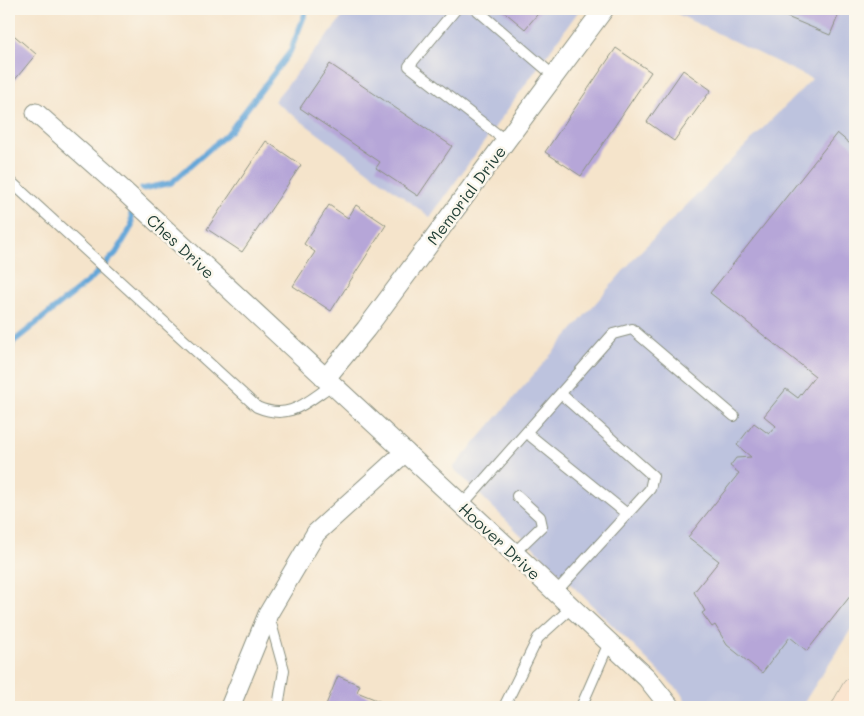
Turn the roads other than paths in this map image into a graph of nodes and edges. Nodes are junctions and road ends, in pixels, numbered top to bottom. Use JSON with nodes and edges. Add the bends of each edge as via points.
{"nodes":[{"id":1,"x":456,"y":9,"type":"edge"},
{"id":2,"x":476,"y":9,"type":"edge"},
{"id":3,"x":604,"y":9,"type":"edge"},
{"id":4,"x":554,"y":76,"type":"junction"},
{"id":5,"x":36,"y":113,"type":"dead end"},
{"id":6,"x":506,"y":140,"type":"junction"},
{"id":7,"x":10,"y":185,"type":"edge"},
{"id":8,"x":328,"y":382,"type":"junction"},
{"id":9,"x":561,"y":394,"type":"junction"},
{"id":10,"x":734,"y":416,"type":"dead end"},
{"id":11,"x":527,"y":433,"type":"junction"},
{"id":12,"x":405,"y":452,"type":"junction"},
{"id":13,"x":517,"y":496,"type":"dead end"},
{"id":14,"x":462,"y":506,"type":"junction"},
{"id":15,"x":627,"y":514,"type":"junction"},
{"id":16,"x":514,"y":553,"type":"junction"},
{"id":17,"x":555,"y":593,"type":"junction"},
{"id":18,"x":571,"y":608,"type":"junction"},
{"id":19,"x":268,"y":614,"type":"junction"},
{"id":20,"x":609,"y":643,"type":"junction"},
{"id":21,"x":855,"y":691,"type":"edge"},
{"id":22,"x":230,"y":707,"type":"edge"},
{"id":23,"x":278,"y":707,"type":"edge"},
{"id":24,"x":504,"y":707,"type":"edge"},
{"id":25,"x":581,"y":707,"type":"edge"},
{"id":26,"x":670,"y":707,"type":"edge"},
{"id":27,"x":846,"y":707,"type":"edge"}],
"edges":[{"from":1,"to":6,"type":"lane","via":[[409,66]]},
{"from":2,"to":4,"type":"lane"},
{"from":3,"to":4,"type":"street","name":"Memorial Drive"},
{"from":4,"to":6,"type":"street","name":"Memorial Drive"},
{"from":5,"to":8,"type":"street","name":"Ches Drive"},
{"from":6,"to":8,"type":"street","name":"Memorial Drive"},
{"from":7,"to":8,"type":"lane","via":[[257,407],[275,413],[291,412]]},
{"from":8,"to":12,"type":"street","name":"Hoover Drive"},
{"from":9,"to":10,"type":"lane","via":[[613,334],[632,329]]},
{"from":9,"to":11,"type":"lane"},
{"from":9,"to":15,"type":"lane","via":[[653,476],[650,489]]},
{"from":11,"to":14,"type":"lane"},
{"from":11,"to":15,"type":"lane"},
{"from":12,"to":14,"type":"street","name":"Hoover Drive"},
{"from":12,"to":19,"type":"street","via":[[316,533]]},
{"from":13,"to":16,"type":"lane","via":[[540,517],[542,526]]},
{"from":14,"to":16,"type":"street","name":"Hoover Drive"},
{"from":15,"to":17,"type":"lane"},
{"from":16,"to":17,"type":"street","name":"Hoover Drive"},
{"from":17,"to":18,"type":"street","name":"Hoover Drive"},
{"from":18,"to":20,"type":"street","name":"Hoover Drive"},
{"from":18,"to":24,"type":"lane","via":[[538,638]]},
{"from":19,"to":22,"type":"street"},
{"from":19,"to":23,"type":"lane","via":[[284,670]]},
{"from":20,"to":25,"type":"lane"},
{"from":20,"to":26,"type":"street","name":"Hoover Drive","via":[[646,678]]},
{"from":21,"to":27,"type":"main road"}]}
